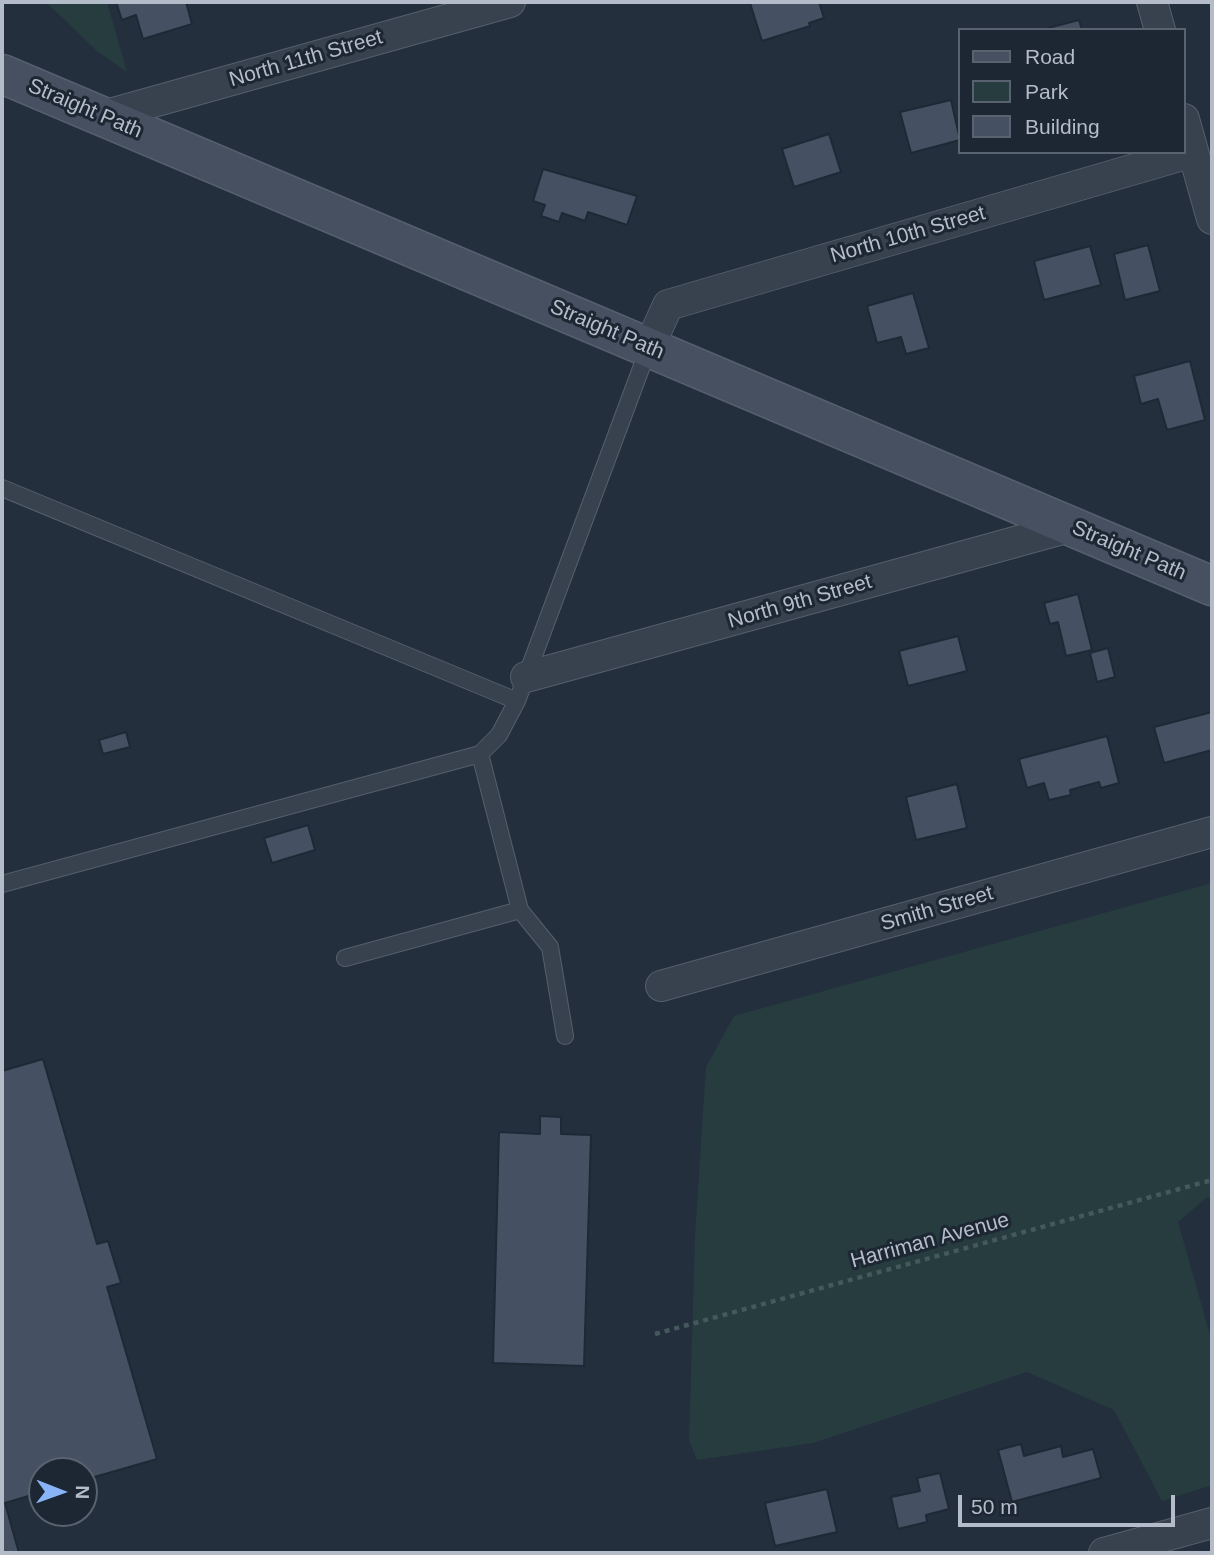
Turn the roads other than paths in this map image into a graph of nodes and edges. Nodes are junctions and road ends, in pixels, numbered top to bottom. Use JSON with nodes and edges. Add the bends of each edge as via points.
{"nodes":[{"id":1,"x":510,"y":2,"type":"edge"},
{"id":2,"x":1152,"y":2,"type":"edge"},
{"id":3,"x":1159,"y":28,"type":"edge"},
{"id":4,"x":2,"y":74,"type":"edge"},
{"id":5,"x":103,"y":117,"type":"junction"},
{"id":6,"x":1186,"y":126,"type":"edge"},
{"id":7,"x":1193,"y":152,"type":"junction"},
{"id":8,"x":1212,"y":219,"type":"edge"},
{"id":9,"x":649,"y":347,"type":"junction"},
{"id":10,"x":2,"y":488,"type":"edge"},
{"id":11,"x":1073,"y":526,"type":"junction"},
{"id":12,"x":1212,"y":586,"type":"edge"},
{"id":13,"x":522,"y":689,"type":"junction"},
{"id":14,"x":480,"y":754,"type":"junction"},
{"id":15,"x":1212,"y":832,"type":"edge"},
{"id":16,"x":2,"y":884,"type":"edge"},
{"id":17,"x":520,"y":910,"type":"junction"},
{"id":18,"x":345,"y":958,"type":"dead end"},
{"id":19,"x":661,"y":986,"type":"dead end"},
{"id":20,"x":565,"y":1036,"type":"dead end"},
{"id":21,"x":1212,"y":1523,"type":"edge"},
{"id":22,"x":1104,"y":1553,"type":"edge"}],
"edges":[{"from":1,"to":5,"type":"street","name":"North 11th Street"},
{"from":2,"to":3,"type":"street"},
{"from":4,"to":5,"type":"main road","name":"Straight Path"},
{"from":5,"to":9,"type":"main road","name":"Straight Path"},
{"from":6,"to":7,"type":"street"},
{"from":7,"to":8,"type":"street"},
{"from":7,"to":9,"type":"street","name":"North 10th Street","via":[[668,305]]},
{"from":9,"to":11,"type":"main road","name":"Straight Path"},
{"from":9,"to":13,"type":"lane"},
{"from":10,"to":13,"type":"lane"},
{"from":11,"to":12,"type":"main road","name":"Straight Path"},
{"from":11,"to":13,"type":"street","name":"North 9th Street"},
{"from":13,"to":14,"type":"lane","via":[[499,735]]},
{"from":14,"to":16,"type":"lane"},
{"from":14,"to":17,"type":"lane"},
{"from":15,"to":19,"type":"street","name":"Smith Street"},
{"from":17,"to":18,"type":"lane"},
{"from":17,"to":20,"type":"lane","via":[[550,947]]},
{"from":21,"to":22,"type":"street"}]}
